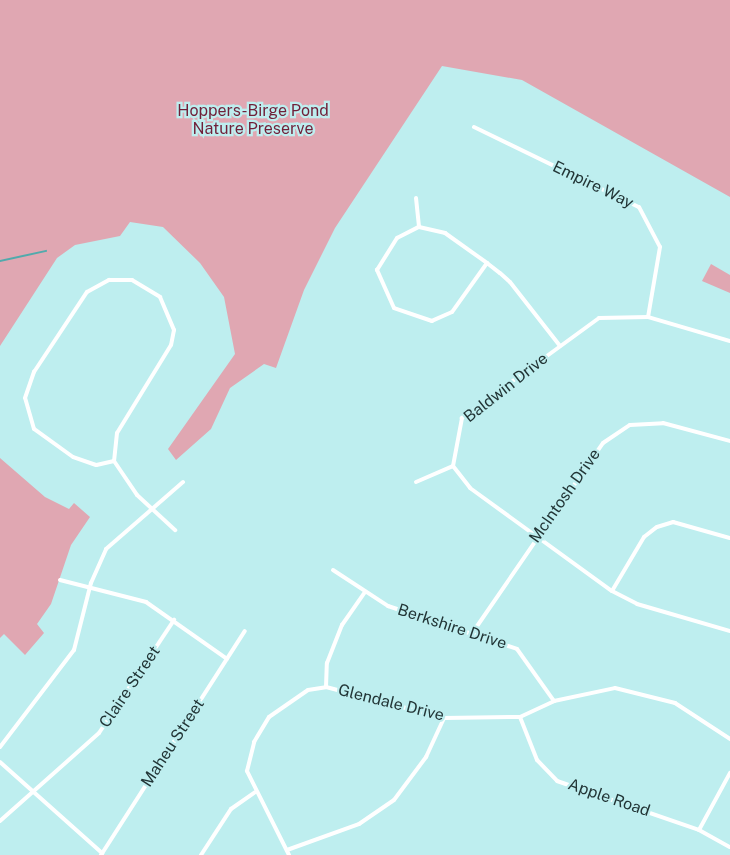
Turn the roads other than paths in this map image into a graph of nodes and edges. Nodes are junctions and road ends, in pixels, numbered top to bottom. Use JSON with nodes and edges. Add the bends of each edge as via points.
{"nodes":[{"id":1,"x":474,"y":127,"type":"dead end"},
{"id":2,"x":416,"y":198,"type":"dead end"},
{"id":3,"x":419,"y":227,"type":"junction"},
{"id":4,"x":487,"y":263,"type":"junction"},
{"id":5,"x":648,"y":317,"type":"junction"},
{"id":6,"x":730,"y":341,"type":"edge"},
{"id":7,"x":560,"y":346,"type":"junction"},
{"id":8,"x":730,"y":441,"type":"edge"},
{"id":9,"x":114,"y":461,"type":"junction"},
{"id":10,"x":453,"y":466,"type":"junction"},
{"id":11,"x":183,"y":482,"type":"dead end"},
{"id":12,"x":416,"y":482,"type":"dead end"},
{"id":13,"x":149,"y":508,"type":"junction"},
{"id":14,"x":175,"y":530,"type":"dead end"},
{"id":15,"x":536,"y":537,"type":"junction"},
{"id":16,"x":730,"y":538,"type":"edge"},
{"id":17,"x":333,"y":570,"type":"dead end"},
{"id":18,"x":60,"y":580,"type":"dead end"},
{"id":19,"x":89,"y":588,"type":"junction"},
{"id":20,"x":612,"y":591,"type":"junction"},
{"id":21,"x":365,"y":592,"type":"junction"},
{"id":22,"x":174,"y":620,"type":"junction"},
{"id":23,"x":245,"y":631,"type":"dead end"},
{"id":24,"x":730,"y":631,"type":"edge"},
{"id":25,"x":472,"y":632,"type":"junction"},
{"id":26,"x":227,"y":659,"type":"junction"},
{"id":27,"x":326,"y":687,"type":"junction"},
{"id":28,"x":554,"y":701,"type":"junction"},
{"id":29,"x":520,"y":717,"type":"junction"},
{"id":30,"x":444,"y":718,"type":"junction"},
{"id":31,"x":730,"y":739,"type":"edge"},
{"id":32,"x":0,"y":747,"type":"edge"},
{"id":33,"x":0,"y":762,"type":"edge"},
{"id":34,"x":730,"y":773,"type":"edge"},
{"id":35,"x":31,"y":791,"type":"junction"},
{"id":36,"x":255,"y":792,"type":"junction"},
{"id":37,"x":0,"y":821,"type":"edge"},
{"id":38,"x":699,"y":830,"type":"junction"},
{"id":39,"x":730,"y":847,"type":"edge"},
{"id":40,"x":288,"y":853,"type":"edge"},
{"id":41,"x":101,"y":854,"type":"edge"},
{"id":42,"x":201,"y":855,"type":"edge"}],
"edges":[{"from":1,"to":5,"type":"street","name":"Empire Way","via":[[639,207],[660,247]]},
{"from":2,"to":3,"type":"street"},
{"from":3,"to":4,"type":"street","via":[[445,233]]},
{"from":3,"to":4,"type":"street","via":[[397,238],[377,270],[394,308],[432,321],[452,312]]},
{"from":4,"to":7,"type":"street","via":[[510,282]]},
{"from":5,"to":6,"type":"street","name":"Baldwin Drive"},
{"from":5,"to":7,"type":"street","name":"Baldwin Drive","via":[[599,318]]},
{"from":7,"to":10,"type":"street","name":"Baldwin Drive","via":[[462,418],[454,440]]},
{"from":8,"to":15,"type":"street","name":"McIntosh Drive","via":[[663,423],[630,425],[603,443]]},
{"from":9,"to":9,"type":"street","via":[[117,434],[171,345],[174,330],[160,297],[119,279],[87,292],[34,372],[25,398],[29,420],[44,437],[84,462]]},
{"from":9,"to":13,"type":"street"},
{"from":10,"to":12,"type":"street"},
{"from":10,"to":15,"type":"street","via":[[470,488]]},
{"from":11,"to":13,"type":"street"},
{"from":13,"to":14,"type":"street"},
{"from":13,"to":19,"type":"street","via":[[113,540]]},
{"from":15,"to":20,"type":"street"},
{"from":15,"to":25,"type":"street","name":"McIntosh Drive"},
{"from":16,"to":20,"type":"street","via":[[673,522],[657,527],[644,537]]},
{"from":17,"to":21,"type":"street","name":"Berkshire Drive"},
{"from":18,"to":19,"type":"street"},
{"from":19,"to":22,"type":"street","via":[[146,602]]},
{"from":19,"to":32,"type":"street","via":[[74,650]]},
{"from":20,"to":24,"type":"street","via":[[637,604]]},
{"from":21,"to":25,"type":"street","name":"Berkshire Drive","via":[[413,616]]},
{"from":21,"to":27,"type":"street","via":[[338,634],[327,663]]},
{"from":22,"to":26,"type":"street"},
{"from":22,"to":35,"type":"street","name":"Claire Street","via":[[106,725]]},
{"from":23,"to":26,"type":"street","name":"Maheu Street"},
{"from":25,"to":28,"type":"street","name":"Berkshire Drive","via":[[517,650]]},
{"from":26,"to":41,"type":"street","name":"Maheu Street"},
{"from":27,"to":30,"type":"street","name":"Glendale Drive"},
{"from":27,"to":36,"type":"street","name":"Glendale Drive","via":[[290,697],[268,717],[254,742],[247,771]]},
{"from":28,"to":29,"type":"street","name":"Glendale Drive"},
{"from":28,"to":31,"type":"street","name":"Glendale Drive","via":[[615,688],[646,692],[675,703]]},
{"from":29,"to":30,"type":"street","name":"Glendale Drive"},
{"from":29,"to":38,"type":"street","name":"Apple Road","via":[[537,760],[557,781]]},
{"from":30,"to":40,"type":"street","via":[[426,757],[394,800],[360,824]]},
{"from":33,"to":35,"type":"street"},
{"from":34,"to":38,"type":"street"},
{"from":35,"to":37,"type":"street","name":"Claire Street"},
{"from":35,"to":41,"type":"street"},
{"from":36,"to":40,"type":"street","name":"Glendale Drive"},
{"from":36,"to":42,"type":"street","via":[[231,809]]},
{"from":38,"to":39,"type":"street","name":"Apple Road"}]}
